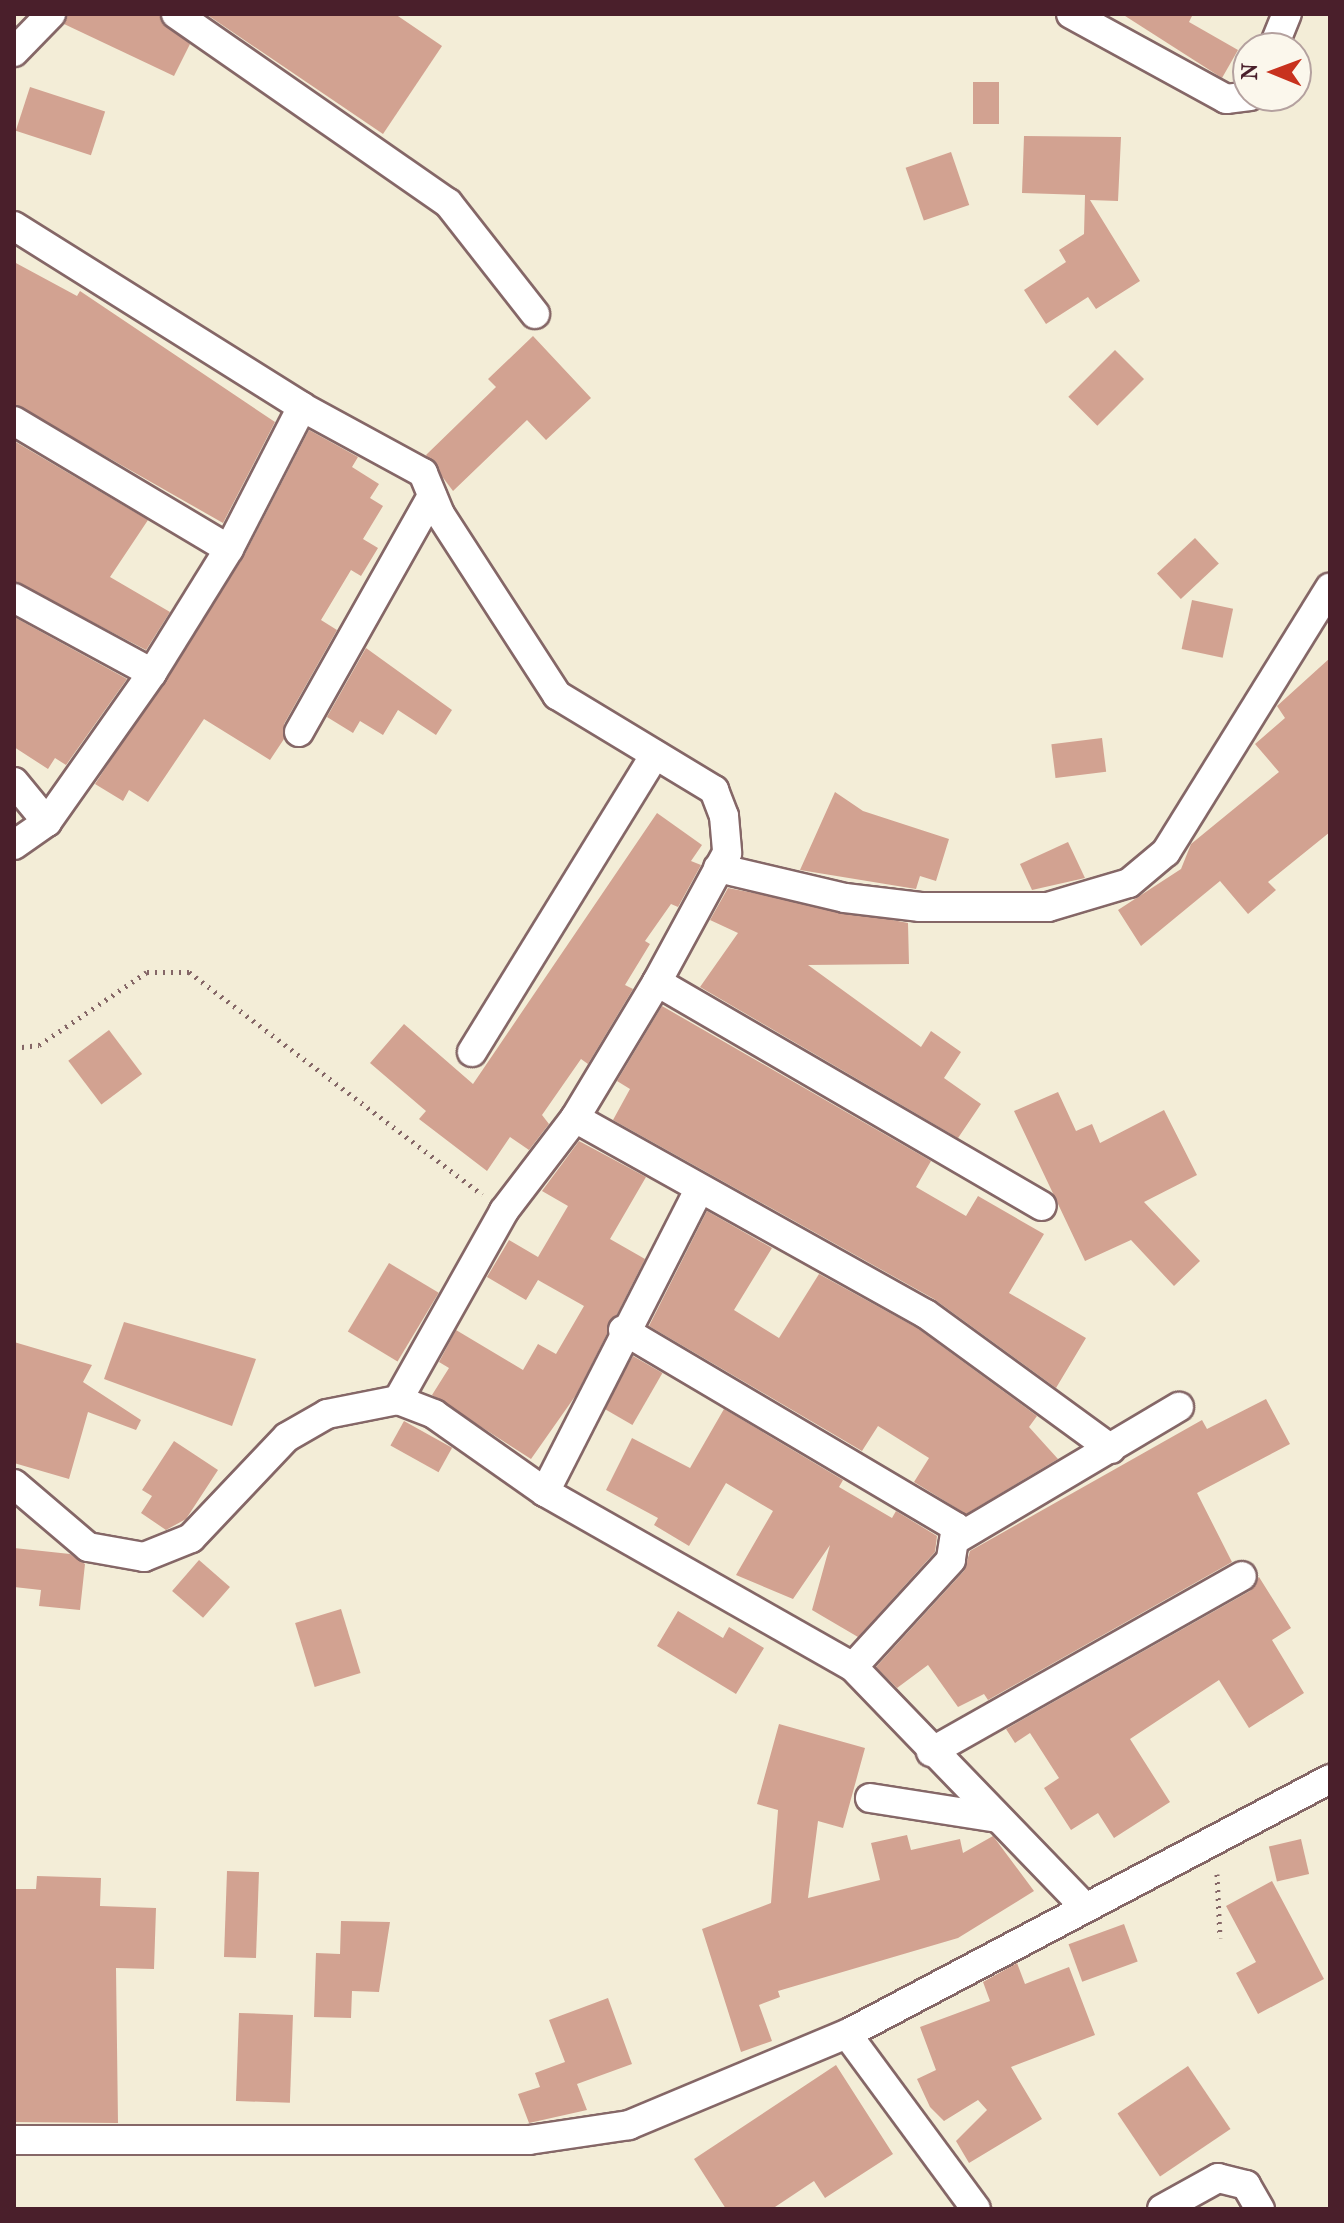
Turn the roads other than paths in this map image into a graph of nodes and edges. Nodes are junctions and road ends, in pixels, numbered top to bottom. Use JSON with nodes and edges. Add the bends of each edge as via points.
{"nodes":[{"id":1,"x":51,"y":14,"type":"edge"},
{"id":2,"x":176,"y":14,"type":"edge"},
{"id":3,"x":1071,"y":14,"type":"edge"},
{"id":4,"x":14,"y":52,"type":"edge"},
{"id":5,"x":1232,"y":98,"type":"edge"},
{"id":6,"x":14,"y":226,"type":"edge"},
{"id":7,"x":535,"y":314,"type":"dead end"},
{"id":8,"x":302,"y":407,"type":"junction"},
{"id":9,"x":14,"y":421,"type":"edge"},
{"id":10,"x":432,"y":496,"type":"junction"},
{"id":11,"x":229,"y":549,"type":"junction"},
{"id":12,"x":1330,"y":588,"type":"edge"},
{"id":13,"x":14,"y":598,"type":"edge"},
{"id":14,"x":152,"y":673,"type":"junction"},
{"id":15,"x":299,"y":732,"type":"dead end"},
{"id":16,"x":655,"y":755,"type":"junction"},
{"id":17,"x":14,"y":782,"type":"edge"},
{"id":18,"x":47,"y":822,"type":"junction"},
{"id":19,"x":14,"y":845,"type":"edge"},
{"id":20,"x":718,"y":868,"type":"junction"},
{"id":21,"x":657,"y":982,"type":"junction"},
{"id":22,"x":472,"y":1052,"type":"dead end"},
{"id":23,"x":575,"y":1118,"type":"junction"},
{"id":24,"x":698,"y":1192,"type":"junction"},
{"id":25,"x":1042,"y":1206,"type":"dead end"},
{"id":26,"x":623,"y":1330,"type":"junction"},
{"id":27,"x":398,"y":1400,"type":"junction"},
{"id":28,"x":1179,"y":1407,"type":"dead end"},
{"id":29,"x":1111,"y":1449,"type":"junction"},
{"id":30,"x":14,"y":1484,"type":"edge"},
{"id":31,"x":545,"y":1492,"type":"junction"},
{"id":32,"x":958,"y":1538,"type":"junction"},
{"id":33,"x":1242,"y":1576,"type":"dead end"},
{"id":34,"x":853,"y":1667,"type":"junction"},
{"id":35,"x":931,"y":1752,"type":"junction"},
{"id":36,"x":1330,"y":1779,"type":"edge"},
{"id":37,"x":870,"y":1798,"type":"dead end"},
{"id":38,"x":997,"y":1818,"type":"junction"},
{"id":39,"x":1085,"y":1907,"type":"junction"},
{"id":40,"x":847,"y":2034,"type":"junction"},
{"id":41,"x":14,"y":2140,"type":"edge"},
{"id":42,"x":976,"y":2209,"type":"edge"},
{"id":43,"x":1162,"y":2209,"type":"edge"},
{"id":44,"x":1260,"y":2209,"type":"edge"}],
"edges":[{"from":1,"to":4,"type":"street"},
{"from":2,"to":7,"type":"street","via":[[448,203]]},
{"from":3,"to":5,"type":"street"},
{"from":6,"to":8,"type":"street"},
{"from":8,"to":10,"type":"street","via":[[423,473]]},
{"from":8,"to":11,"type":"street"},
{"from":9,"to":11,"type":"street"},
{"from":10,"to":15,"type":"street"},
{"from":10,"to":16,"type":"street","via":[[557,695]]},
{"from":11,"to":14,"type":"street"},
{"from":12,"to":20,"type":"street","via":[[1166,852],[1129,883],[1048,907],[920,907],[845,898]]},
{"from":13,"to":14,"type":"street"},
{"from":14,"to":18,"type":"street"},
{"from":16,"to":20,"type":"street","via":[[714,790],[727,853]]},
{"from":16,"to":22,"type":"street"},
{"from":17,"to":18,"type":"street"},
{"from":18,"to":19,"type":"street"},
{"from":20,"to":21,"type":"street"},
{"from":21,"to":23,"type":"street"},
{"from":21,"to":25,"type":"street"},
{"from":23,"to":24,"type":"street"},
{"from":23,"to":27,"type":"street","via":[[504,1211]]},
{"from":24,"to":26,"type":"street"},
{"from":24,"to":29,"type":"street","via":[[926,1314]]},
{"from":26,"to":31,"type":"street"},
{"from":26,"to":32,"type":"street","via":[[951,1520]]},
{"from":27,"to":30,"type":"street","via":[[360,1403],[287,1437],[191,1538],[144,1557],[88,1547]]},
{"from":27,"to":31,"type":"street","via":[[434,1414]]},
{"from":28,"to":29,"type":"street"},
{"from":29,"to":32,"type":"street"},
{"from":31,"to":34,"type":"street"},
{"from":32,"to":34,"type":"street","via":[[951,1560]]},
{"from":33,"to":35,"type":"street"},
{"from":34,"to":35,"type":"street"},
{"from":35,"to":38,"type":"street"},
{"from":36,"to":39,"type":"street"},
{"from":37,"to":38,"type":"street"},
{"from":38,"to":39,"type":"street"},
{"from":39,"to":40,"type":"street"},
{"from":40,"to":41,"type":"street","via":[[629,2125],[529,2140]]},
{"from":40,"to":42,"type":"street"},
{"from":43,"to":44,"type":"street","via":[[1218,2178],[1246,2185]]}]}
